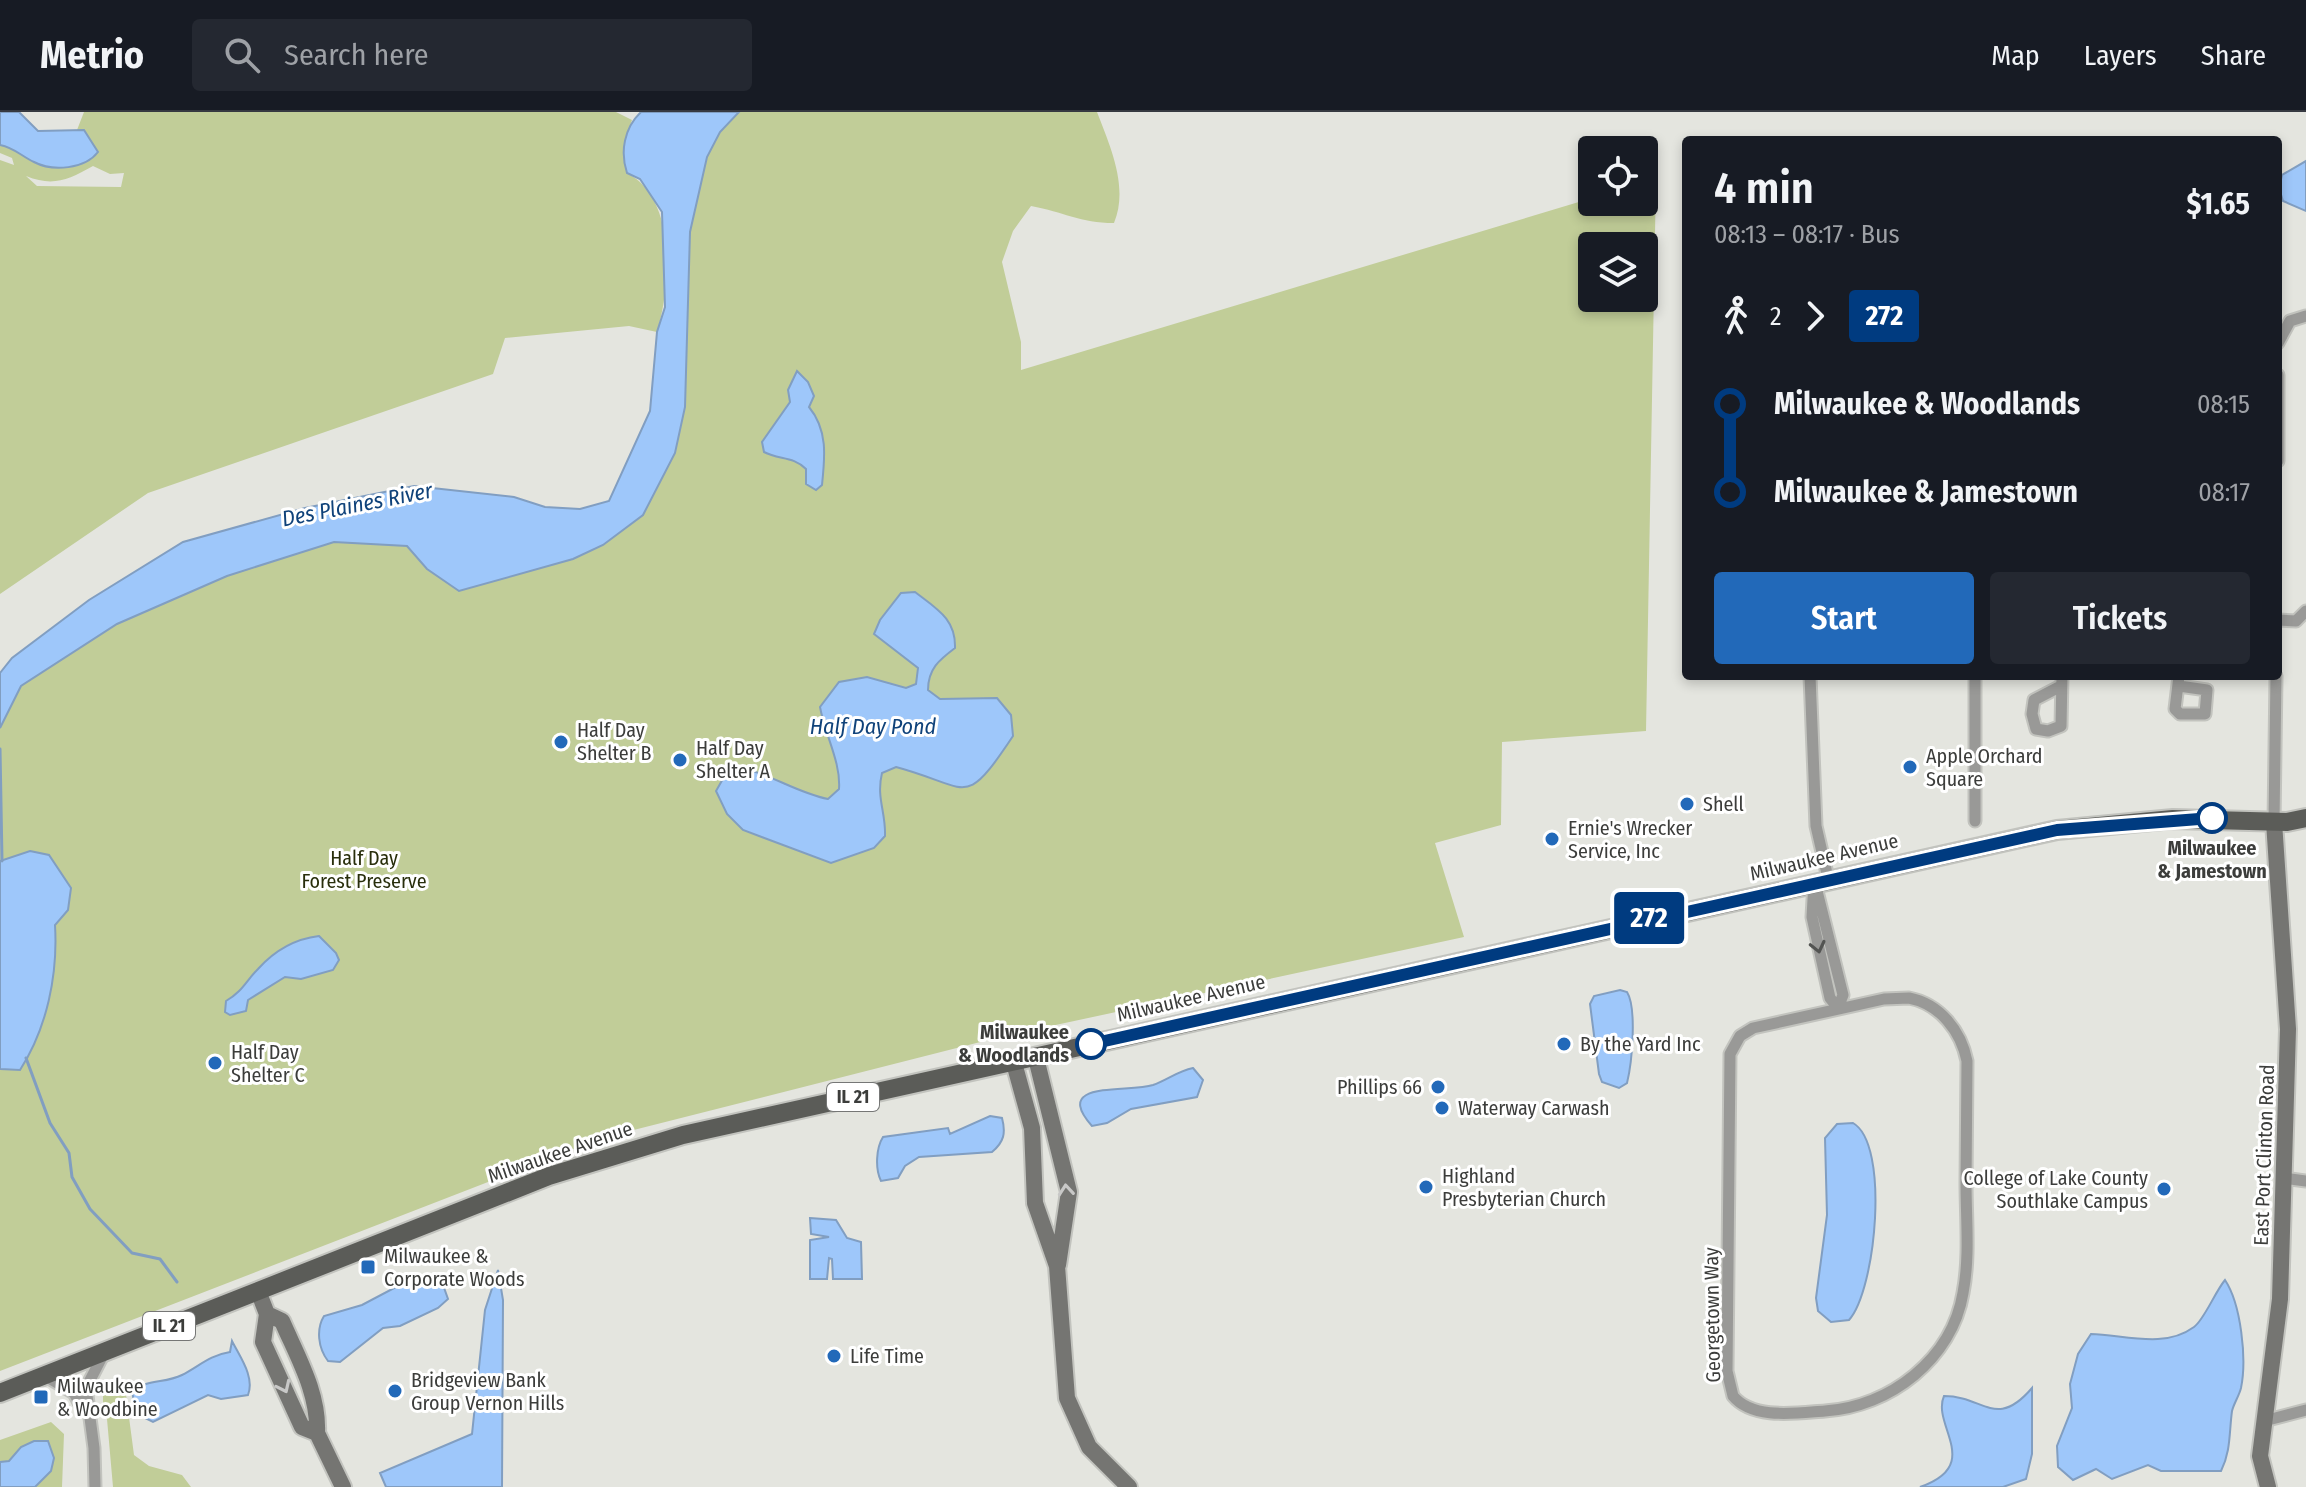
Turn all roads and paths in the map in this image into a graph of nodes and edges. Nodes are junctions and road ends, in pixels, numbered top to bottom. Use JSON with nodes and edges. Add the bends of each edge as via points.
{"nodes":[{"id":1,"x":2306,"y":316,"type":"edge"},
{"id":2,"x":2282,"y":336,"type":"edge"},
{"id":3,"x":2306,"y":611,"type":"edge"},
{"id":4,"x":2301,"y":623,"type":"edge"},
{"id":5,"x":1810,"y":680,"type":"edge"},
{"id":6,"x":1975,"y":680,"type":"edge"},
{"id":7,"x":2276,"y":680,"type":"edge"},
{"id":8,"x":2306,"y":818,"type":"edge"},
{"id":9,"x":1975,"y":821,"type":"dead end"},
{"id":10,"x":2281,"y":822,"type":"junction"},
{"id":11,"x":2306,"y":834,"type":"edge"},
{"id":12,"x":1821,"y":880,"type":"junction"},
{"id":13,"x":1838,"y":1008,"type":"junction"},
{"id":14,"x":1036,"y":1058,"type":"junction"},
{"id":15,"x":1014,"y":1063,"type":"junction"},
{"id":16,"x":2283,"y":1178,"type":"junction"},
{"id":17,"x":2306,"y":1181,"type":"edge"},
{"id":18,"x":1057,"y":1266,"type":"junction"},
{"id":19,"x":258,"y":1291,"type":"junction"},
{"id":20,"x":267,"y":1314,"type":"junction"},
{"id":21,"x":106,"y":1350,"type":"junction"},
{"id":22,"x":44,"y":1375,"type":"junction"},
{"id":23,"x":0,"y":1393,"type":"edge"},
{"id":24,"x":2306,"y":1410,"type":"edge"},
{"id":25,"x":2264,"y":1421,"type":"junction"},
{"id":26,"x":88,"y":1422,"type":"junction"},
{"id":27,"x":317,"y":1433,"type":"junction"},
{"id":28,"x":95,"y":1487,"type":"edge"},
{"id":29,"x":343,"y":1487,"type":"edge"},
{"id":30,"x":1129,"y":1487,"type":"edge"},
{"id":31,"x":2268,"y":1487,"type":"edge"}],
"edges":[{"from":1,"to":2,"type":"street","via":[[2290,321]]},
{"from":3,"to":4,"type":"street"},
{"from":5,"to":12,"type":"street"},
{"from":6,"to":9,"type":"street"},
{"from":7,"to":10,"type":"street"},
{"from":8,"to":10,"type":"main road","name":"Milwaukee Avenue","number":"IL 21"},
{"from":10,"to":11,"type":"main road"},
{"from":10,"to":12,"type":"main road","name":"Milwaukee Avenue","number":"IL 21","via":[[2173,819],[2057,830]]},
{"from":10,"to":16,"type":"street","name":"East Port Clinton Road","via":[[2276,888],[2288,1029]]},
{"from":12,"to":13,"type":"street","via":[[1812,917],[1830,998]]},
{"from":12,"to":14,"type":"main road","name":"Milwaukee Avenue","number":"IL 21"},
{"from":13,"to":13,"type":"street","name":"Georgetown Way","via":[[1753,1028],[1740,1036],[1730,1054],[1727,1371],[1733,1396],[1753,1410],[1839,1410],[1893,1391],[1924,1367],[1941,1344],[1963,1296],[1967,1061],[1959,1036],[1944,1017],[1917,1000],[1884,999]]},
{"from":14,"to":15,"type":"main road","name":"Milwaukee Avenue","number":"IL 21"},
{"from":18,"to":14,"type":"street","one_way":true,"via":[[1069,1192]]},
{"from":15,"to":18,"type":"street","via":[[1032,1128],[1035,1203]]},
{"from":15,"to":19,"type":"main road","name":"Milwaukee Avenue","number":"IL 21","via":[[752,1118],[612,1156]]},
{"from":16,"to":17,"type":"street"},
{"from":16,"to":25,"type":"street","name":"East Port Clinton Road","via":[[2280,1299]]},
{"from":18,"to":30,"type":"street","via":[[1063,1377],[1071,1412],[1089,1447]]},
{"from":19,"to":20,"type":"street"},
{"from":19,"to":21,"type":"main road","name":"Milwaukee Avenue","number":"IL 21"},
{"from":20,"to":27,"type":"street","via":[[282,1321],[311,1388]]},
{"from":20,"to":27,"type":"street","one_way":true,"via":[[263,1342],[302,1427]]},
{"from":21,"to":22,"type":"main road","name":"Milwaukee Avenue","number":"IL 21"},
{"from":21,"to":26,"type":"street","via":[[86,1388]]},
{"from":22,"to":23,"type":"main road","name":"Milwaukee Avenue","number":"IL 21"},
{"from":22,"to":26,"type":"street","via":[[74,1393]]},
{"from":24,"to":25,"type":"street"},
{"from":25,"to":31,"type":"street","name":"East Port Clinton Road","via":[[2260,1456]]},
{"from":26,"to":28,"type":"street"},
{"from":27,"to":29,"type":"street"}]}
